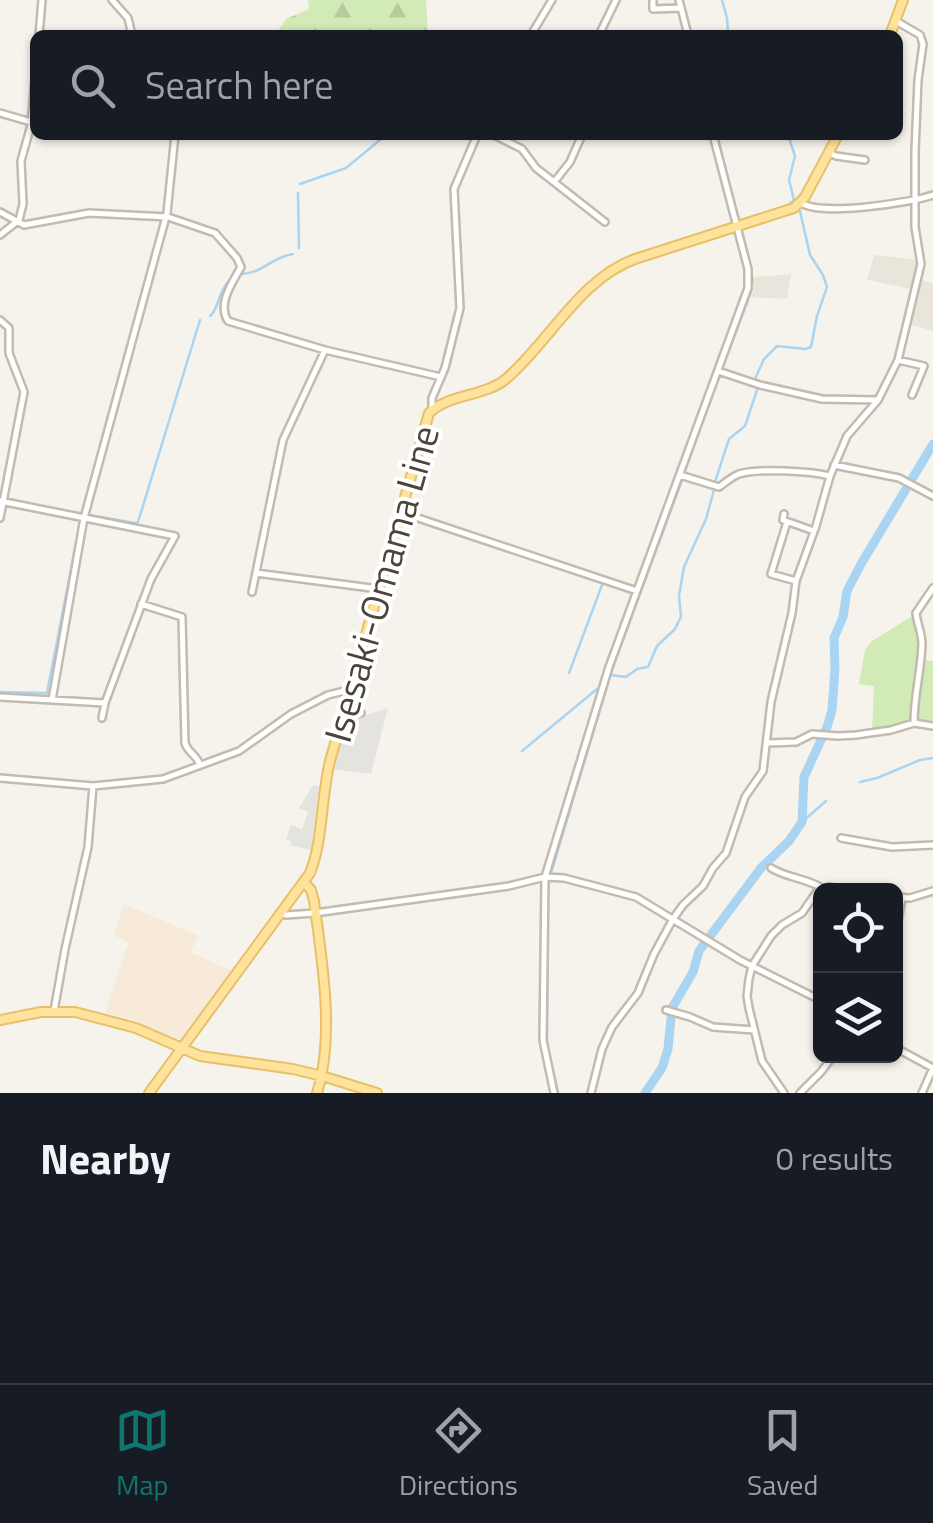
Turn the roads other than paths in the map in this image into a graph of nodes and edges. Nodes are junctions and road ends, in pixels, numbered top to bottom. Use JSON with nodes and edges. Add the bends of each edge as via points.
{"nodes":[{"id":1,"x":42,"y":0,"type":"edge"},
{"id":2,"x":112,"y":0,"type":"edge"},
{"id":3,"x":552,"y":0,"type":"edge"},
{"id":4,"x":616,"y":0,"type":"edge"},
{"id":5,"x":653,"y":0,"type":"edge"},
{"id":6,"x":903,"y":0,"type":"edge"},
{"id":7,"x":680,"y":4,"type":"edge"},
{"id":8,"x":896,"y":21,"type":"junction"},
{"id":9,"x":39,"y":30,"type":"edge"},
{"id":10,"x":131,"y":30,"type":"edge"},
{"id":11,"x":534,"y":30,"type":"edge"},
{"id":12,"x":601,"y":30,"type":"edge"},
{"id":13,"x":687,"y":30,"type":"edge"},
{"id":14,"x":892,"y":30,"type":"edge"},
{"id":15,"x":0,"y":113,"type":"edge"},
{"id":16,"x":30,"y":121,"type":"edge"},
{"id":17,"x":30,"y":131,"type":"edge"},
{"id":18,"x":174,"y":140,"type":"edge"},
{"id":19,"x":475,"y":140,"type":"edge"},
{"id":20,"x":504,"y":140,"type":"edge"},
{"id":21,"x":580,"y":140,"type":"edge"},
{"id":22,"x":714,"y":140,"type":"edge"},
{"id":23,"x":836,"y":140,"type":"edge"},
{"id":24,"x":829,"y":153,"type":"junction"},
{"id":25,"x":865,"y":160,"type":"dead end"},
{"id":26,"x":555,"y":181,"type":"junction"},
{"id":27,"x":933,"y":195,"type":"edge"},
{"id":28,"x":915,"y":201,"type":"junction"},
{"id":29,"x":800,"y":202,"type":"junction"},
{"id":30,"x":0,"y":212,"type":"edge"},
{"id":31,"x":166,"y":216,"type":"junction"},
{"id":32,"x":605,"y":222,"type":"dead end"},
{"id":33,"x":17,"y":223,"type":"junction"},
{"id":34,"x":736,"y":228,"type":"junction"},
{"id":35,"x":0,"y":234,"type":"edge"},
{"id":36,"x":0,"y":320,"type":"edge"},
{"id":37,"x":326,"y":350,"type":"junction"},
{"id":38,"x":898,"y":360,"type":"junction"},
{"id":39,"x":718,"y":371,"type":"junction"},
{"id":40,"x":441,"y":377,"type":"junction"},
{"id":41,"x":912,"y":395,"type":"dead end"},
{"id":42,"x":878,"y":400,"type":"junction"},
{"id":43,"x":432,"y":410,"type":"junction"},
{"id":44,"x":834,"y":465,"type":"junction"},
{"id":45,"x":680,"y":475,"type":"junction"},
{"id":46,"x":830,"y":476,"type":"junction"},
{"id":47,"x":933,"y":496,"type":"edge"},
{"id":48,"x":2,"y":502,"type":"edge"},
{"id":49,"x":400,"y":512,"type":"junction"},
{"id":50,"x":0,"y":518,"type":"edge"},
{"id":51,"x":84,"y":518,"type":"junction"},
{"id":52,"x":814,"y":531,"type":"junction"},
{"id":53,"x":256,"y":573,"type":"junction"},
{"id":54,"x":796,"y":581,"type":"junction"},
{"id":55,"x":379,"y":588,"type":"junction"},
{"id":56,"x":933,"y":588,"type":"edge"},
{"id":57,"x":252,"y":592,"type":"dead end"},
{"id":58,"x":637,"y":592,"type":"junction"},
{"id":59,"x":141,"y":604,"type":"junction"},
{"id":60,"x":350,"y":690,"type":"junction"},
{"id":61,"x":0,"y":697,"type":"edge"},
{"id":62,"x":52,"y":700,"type":"junction"},
{"id":63,"x":105,"y":703,"type":"junction"},
{"id":64,"x":361,"y":714,"type":"dead end"},
{"id":65,"x":102,"y":718,"type":"dead end"},
{"id":66,"x":343,"y":718,"type":"junction"},
{"id":67,"x":914,"y":723,"type":"junction"},
{"id":68,"x":933,"y":726,"type":"edge"},
{"id":69,"x":768,"y":743,"type":"junction"},
{"id":70,"x":200,"y":766,"type":"junction"},
{"id":71,"x":0,"y":778,"type":"edge"},
{"id":72,"x":93,"y":786,"type":"junction"},
{"id":73,"x":841,"y":838,"type":"dead end"},
{"id":74,"x":933,"y":844,"type":"edge"},
{"id":75,"x":771,"y":868,"type":"dead end"},
{"id":76,"x":545,"y":878,"type":"junction"},
{"id":77,"x":305,"y":883,"type":"junction"},
{"id":78,"x":813,"y":884,"type":"edge"},
{"id":79,"x":933,"y":890,"type":"edge"},
{"id":80,"x":813,"y":896,"type":"edge"},
{"id":81,"x":903,"y":898,"type":"edge"},
{"id":82,"x":282,"y":913,"type":"junction"},
{"id":83,"x":316,"y":913,"type":"junction"},
{"id":84,"x":674,"y":919,"type":"junction"},
{"id":85,"x":752,"y":966,"type":"junction"},
{"id":86,"x":813,"y":996,"type":"edge"},
{"id":87,"x":666,"y":1010,"type":"dead end"},
{"id":88,"x":54,"y":1011,"type":"junction"},
{"id":89,"x":0,"y":1020,"type":"edge"},
{"id":90,"x":754,"y":1030,"type":"junction"},
{"id":91,"x":180,"y":1048,"type":"junction"},
{"id":92,"x":903,"y":1052,"type":"edge"},
{"id":93,"x":828,"y":1063,"type":"edge"},
{"id":94,"x":322,"y":1076,"type":"junction"},
{"id":95,"x":148,"y":1093,"type":"edge"},
{"id":96,"x":317,"y":1093,"type":"edge"},
{"id":97,"x":377,"y":1093,"type":"edge"},
{"id":98,"x":554,"y":1093,"type":"edge"},
{"id":99,"x":591,"y":1093,"type":"edge"},
{"id":100,"x":784,"y":1093,"type":"edge"},
{"id":101,"x":800,"y":1093,"type":"edge"},
{"id":102,"x":922,"y":1093,"type":"edge"}],
"edges":[{"from":1,"to":9,"type":"street"},
{"from":2,"to":10,"type":"street"},
{"from":3,"to":11,"type":"street"},
{"from":4,"to":12,"type":"street"},
{"from":5,"to":7,"type":"street","via":[[654,9]]},
{"from":6,"to":8,"type":"main road"},
{"from":7,"to":13,"type":"street"},
{"from":8,"to":14,"type":"main road"},
{"from":8,"to":28,"type":"street","via":[[923,40]]},
{"from":15,"to":16,"type":"street"},
{"from":17,"to":33,"type":"street","via":[[21,158],[24,198]]},
{"from":18,"to":31,"type":"street"},
{"from":19,"to":40,"type":"street","via":[[454,188],[460,308]]},
{"from":20,"to":26,"type":"street"},
{"from":21,"to":26,"type":"street"},
{"from":22,"to":34,"type":"street"},
{"from":23,"to":24,"type":"main road"},
{"from":24,"to":25,"type":"street"},
{"from":24,"to":29,"type":"main road"},
{"from":26,"to":32,"type":"street"},
{"from":27,"to":28,"type":"street"},
{"from":28,"to":29,"type":"street","via":[[838,208]]},
{"from":28,"to":38,"type":"street","via":[[921,264]]},
{"from":29,"to":34,"type":"main road","name":"Isesaki-Omama Line"},
{"from":30,"to":33,"type":"street"},
{"from":31,"to":33,"type":"street","via":[[89,213]]},
{"from":31,"to":37,"type":"street","via":[[215,234],[237,258],[241,267],[225,319]]},
{"from":31,"to":51,"type":"street"},
{"from":33,"to":35,"type":"street"},
{"from":34,"to":39,"type":"street","via":[[749,283]]},
{"from":34,"to":43,"type":"main road","name":"Isesaki-Omama Line","via":[[614,268],[503,381]]},
{"from":36,"to":48,"type":"street","via":[[9,328],[9,353],[24,390]]},
{"from":37,"to":40,"type":"street"},
{"from":37,"to":53,"type":"street","via":[[283,440]]},
{"from":38,"to":41,"type":"street","via":[[924,366]]},
{"from":38,"to":42,"type":"street"},
{"from":39,"to":42,"type":"street","via":[[822,399]]},
{"from":39,"to":45,"type":"street"},
{"from":40,"to":43,"type":"street"},
{"from":42,"to":44,"type":"street","via":[[847,436]]},
{"from":43,"to":49,"type":"main road","name":"Isesaki-Omama Line"},
{"from":44,"to":46,"type":"street"},
{"from":44,"to":47,"type":"street","via":[[899,478]]},
{"from":45,"to":46,"type":"street","via":[[719,487],[745,473]]},
{"from":45,"to":58,"type":"street"},
{"from":46,"to":52,"type":"street"},
{"from":48,"to":50,"type":"street"},
{"from":48,"to":51,"type":"street"},
{"from":49,"to":55,"type":"main road","name":"Isesaki-Omama Line"},
{"from":49,"to":58,"type":"street"},
{"from":51,"to":59,"type":"street","via":[[175,536]]},
{"from":51,"to":62,"type":"street"},
{"from":52,"to":54,"type":"street"},
{"from":52,"to":54,"type":"street","via":[[786,518],[770,574]]},
{"from":53,"to":55,"type":"street"},
{"from":53,"to":57,"type":"street"},
{"from":54,"to":69,"type":"street"},
{"from":55,"to":60,"type":"main road","name":"Isesaki-Omama Line"},
{"from":56,"to":67,"type":"street","via":[[916,612],[926,642]]},
{"from":58,"to":76,"type":"street"},
{"from":59,"to":63,"type":"street"},
{"from":59,"to":70,"type":"street","via":[[182,617],[184,738]]},
{"from":60,"to":66,"type":"main road","name":"Isesaki-Omama Line"},
{"from":60,"to":70,"type":"street","via":[[317,700],[246,748]]},
{"from":61,"to":62,"type":"street"},
{"from":62,"to":63,"type":"street"},
{"from":63,"to":65,"type":"street"},
{"from":64,"to":66,"type":"street"},
{"from":66,"to":77,"type":"main road","name":"Isesaki-Omama Line"},
{"from":67,"to":68,"type":"street"},
{"from":67,"to":69,"type":"street"},
{"from":69,"to":84,"type":"street","via":[[726,853]]},
{"from":70,"to":72,"type":"street","via":[[163,779]]},
{"from":71,"to":72,"type":"street"},
{"from":72,"to":88,"type":"street","via":[[88,847]]},
{"from":73,"to":74,"type":"street","via":[[892,847]]},
{"from":75,"to":78,"type":"street"},
{"from":76,"to":83,"type":"street"},
{"from":76,"to":84,"type":"street","via":[[636,898]]},
{"from":76,"to":98,"type":"street","via":[[543,1040]]},
{"from":77,"to":82,"type":"main road","name":"Isesaki-Omama Line"},
{"from":77,"to":83,"type":"main road"},
{"from":79,"to":81,"type":"street"},
{"from":80,"to":85,"type":"street","via":[[778,928]]},
{"from":82,"to":83,"type":"street"},
{"from":82,"to":91,"type":"main road","name":"Isesaki-Omama Line"},
{"from":83,"to":94,"type":"main road","via":[[327,1031]]},
{"from":84,"to":85,"type":"street"},
{"from":84,"to":99,"type":"street","via":[[638,993],[608,1036]]},
{"from":85,"to":86,"type":"street"},
{"from":85,"to":90,"type":"street","via":[[747,996]]},
{"from":87,"to":90,"type":"street","via":[[713,1027]]},
{"from":88,"to":89,"type":"main road"},
{"from":88,"to":91,"type":"main road","via":[[124,1024]]},
{"from":90,"to":100,"type":"street","via":[[762,1061]]},
{"from":91,"to":94,"type":"main road"},
{"from":91,"to":95,"type":"main road","name":"Isesaki-Omama Line"},
{"from":92,"to":102,"type":"street","via":[[933,1068]]},
{"from":93,"to":101,"type":"street"},
{"from":94,"to":96,"type":"main road"},
{"from":94,"to":97,"type":"main road"}]}
